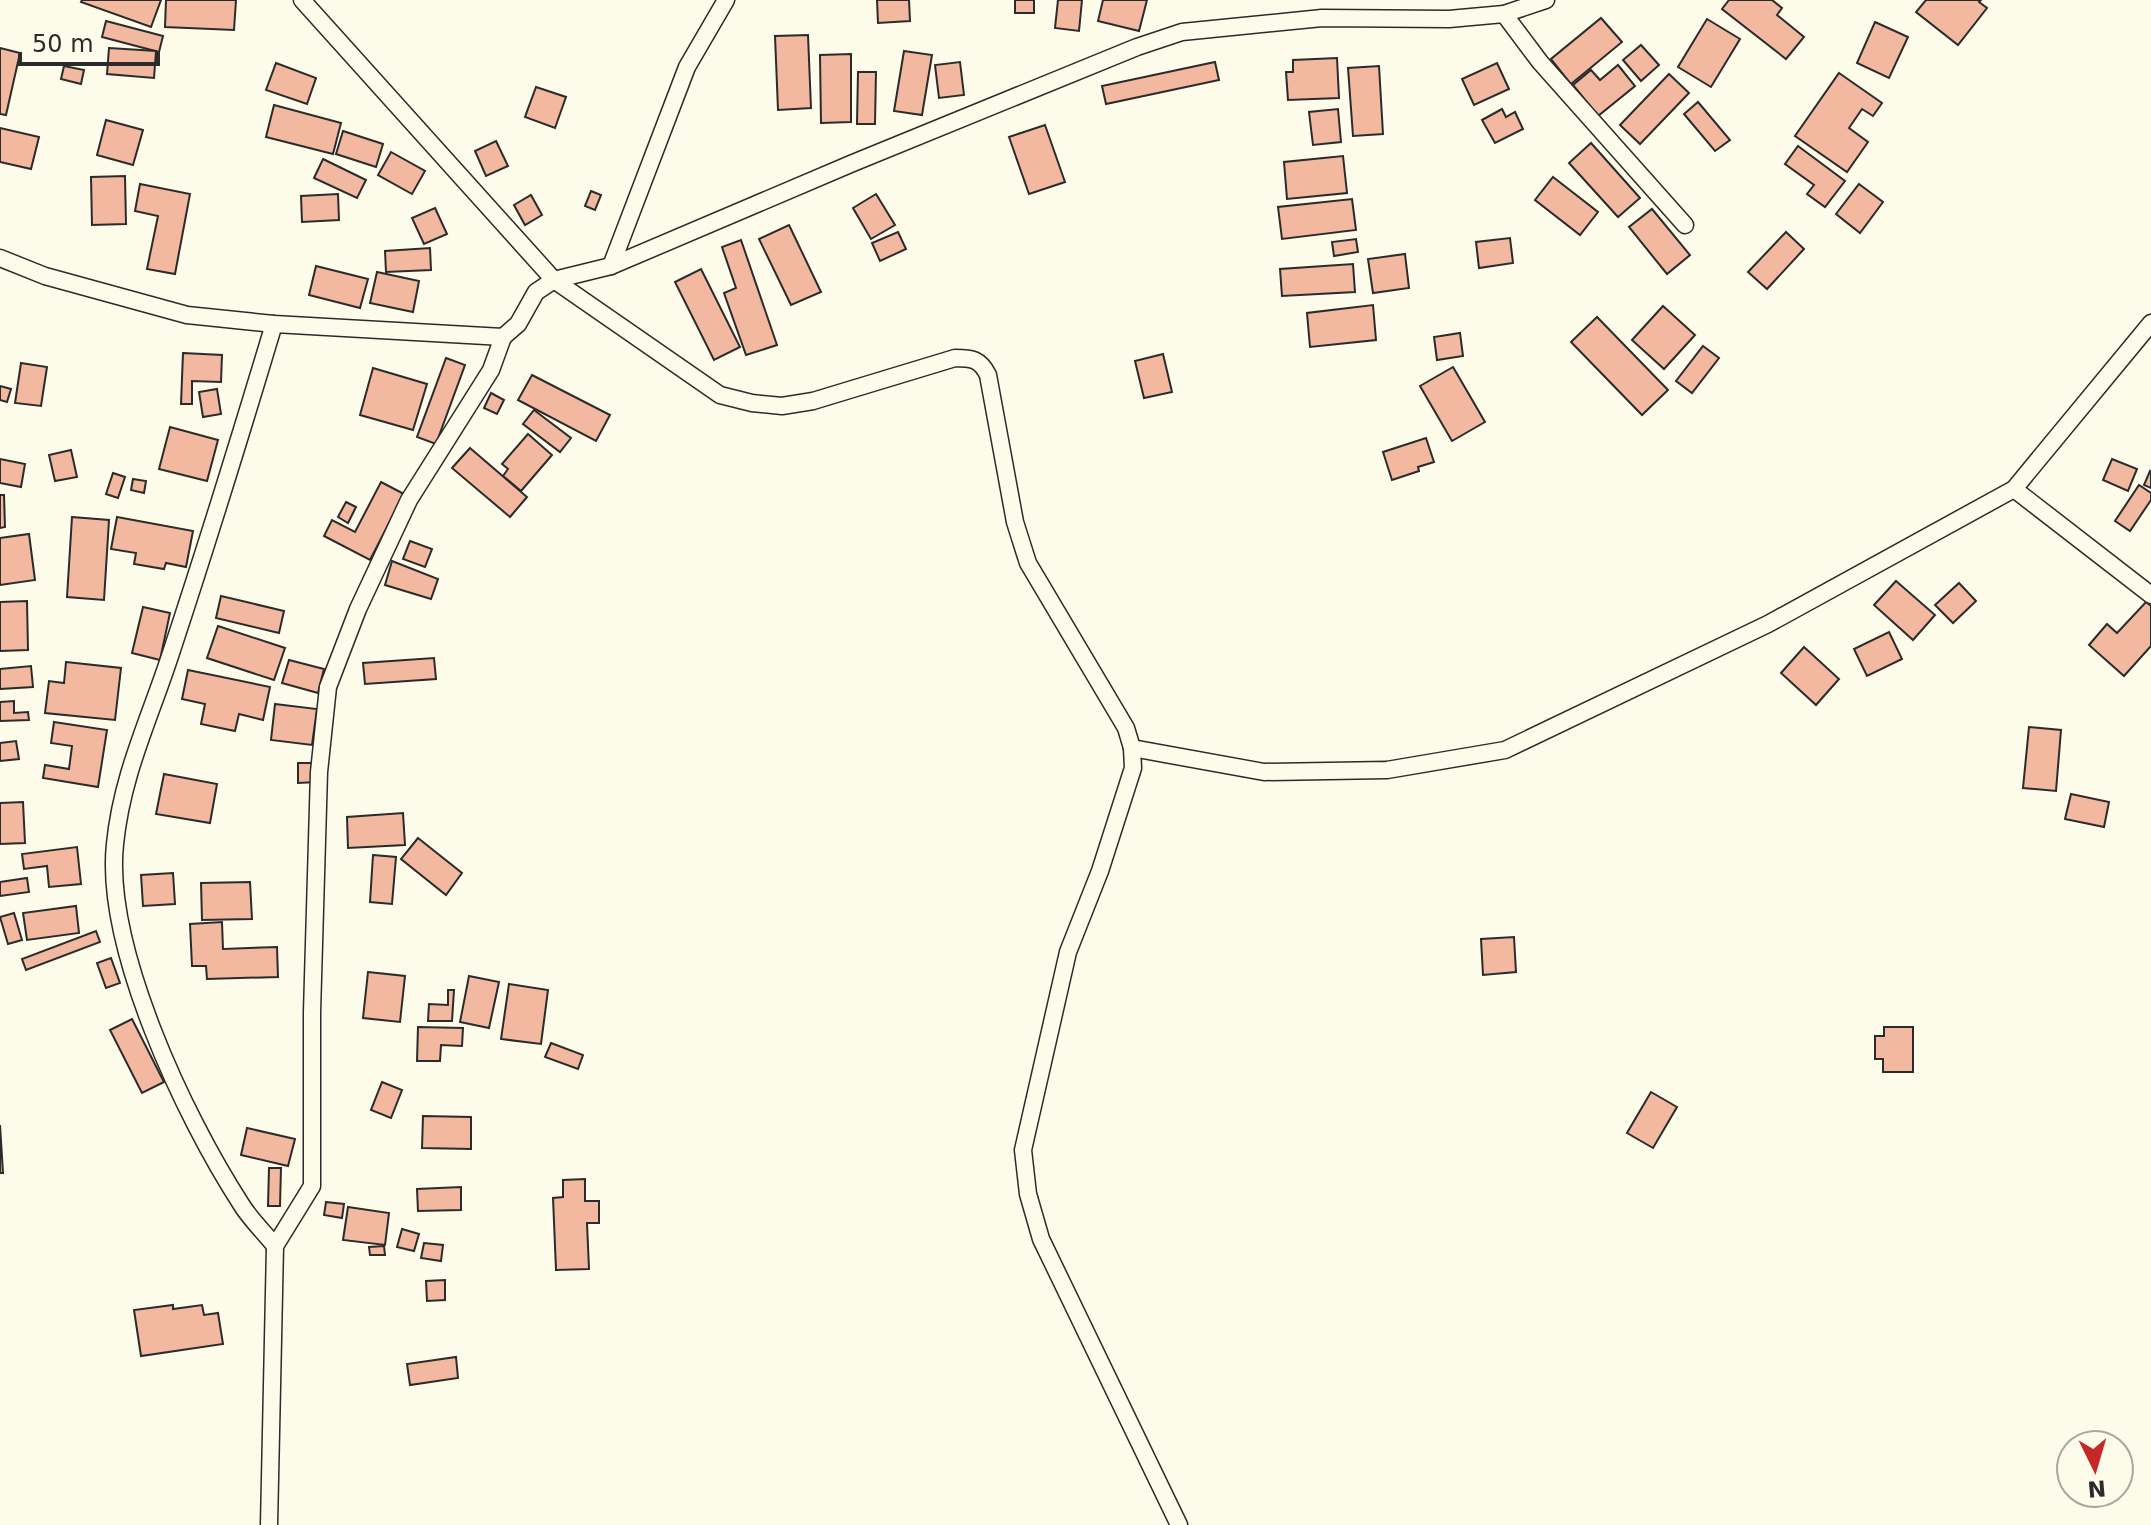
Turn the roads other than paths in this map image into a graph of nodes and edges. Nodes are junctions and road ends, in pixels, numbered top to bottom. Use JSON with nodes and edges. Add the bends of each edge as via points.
{"nodes":[{"id":1,"x":302,"y":0,"type":"edge"},
{"id":2,"x":726,"y":0,"type":"edge"},
{"id":3,"x":1546,"y":0,"type":"edge"},
{"id":4,"x":1504,"y":14,"type":"junction"},
{"id":5,"x":1685,"y":225,"type":"dead end"},
{"id":6,"x":0,"y":258,"type":"edge"},
{"id":7,"x":611,"y":266,"type":"junction"},
{"id":8,"x":554,"y":280,"type":"junction"},
{"id":9,"x":2151,"y":323,"type":"edge"},
{"id":10,"x":274,"y":324,"type":"junction"},
{"id":11,"x":503,"y":337,"type":"junction"},
{"id":12,"x":2014,"y":489,"type":"junction"},
{"id":13,"x":2151,"y":595,"type":"edge"},
{"id":14,"x":1132,"y":748,"type":"junction"},
{"id":15,"x":275,"y":1246,"type":"junction"},
{"id":16,"x":269,"y":1525,"type":"edge"},
{"id":17,"x":1179,"y":1525,"type":"edge"}],
"edges":[{"from":1,"to":8,"type":"street"},
{"from":2,"to":7,"type":"street","via":[[687,67]]},
{"from":3,"to":4,"type":"street"},
{"from":4,"to":5,"type":"street"},
{"from":4,"to":7,"type":"street","via":[[1322,18],[1182,32]]},
{"from":6,"to":10,"type":"street","via":[[45,276],[187,315]]},
{"from":7,"to":8,"type":"street"},
{"from":8,"to":11,"type":"street","via":[[536,292],[518,324]]},
{"from":8,"to":14,"type":"street","via":[[720,395],[752,403],[813,401],[955,358],[982,363],[1028,563],[1126,728]]},
{"from":9,"to":12,"type":"street"},
{"from":10,"to":11,"type":"street"},
{"from":10,"to":15,"type":"street","via":[[126,777],[115,846],[127,955],[153,1029],[198,1133],[242,1207]]},
{"from":11,"to":15,"type":"street","via":[[491,370],[409,500],[328,687],[319,772],[312,1186]]},
{"from":12,"to":13,"type":"street"},
{"from":12,"to":14,"type":"street","via":[[1768,624],[1505,750],[1387,770],[1264,772]]},
{"from":14,"to":17,"type":"street","via":[[1127,792],[1068,952],[1023,1150],[1041,1239]]},
{"from":15,"to":16,"type":"street"}]}
